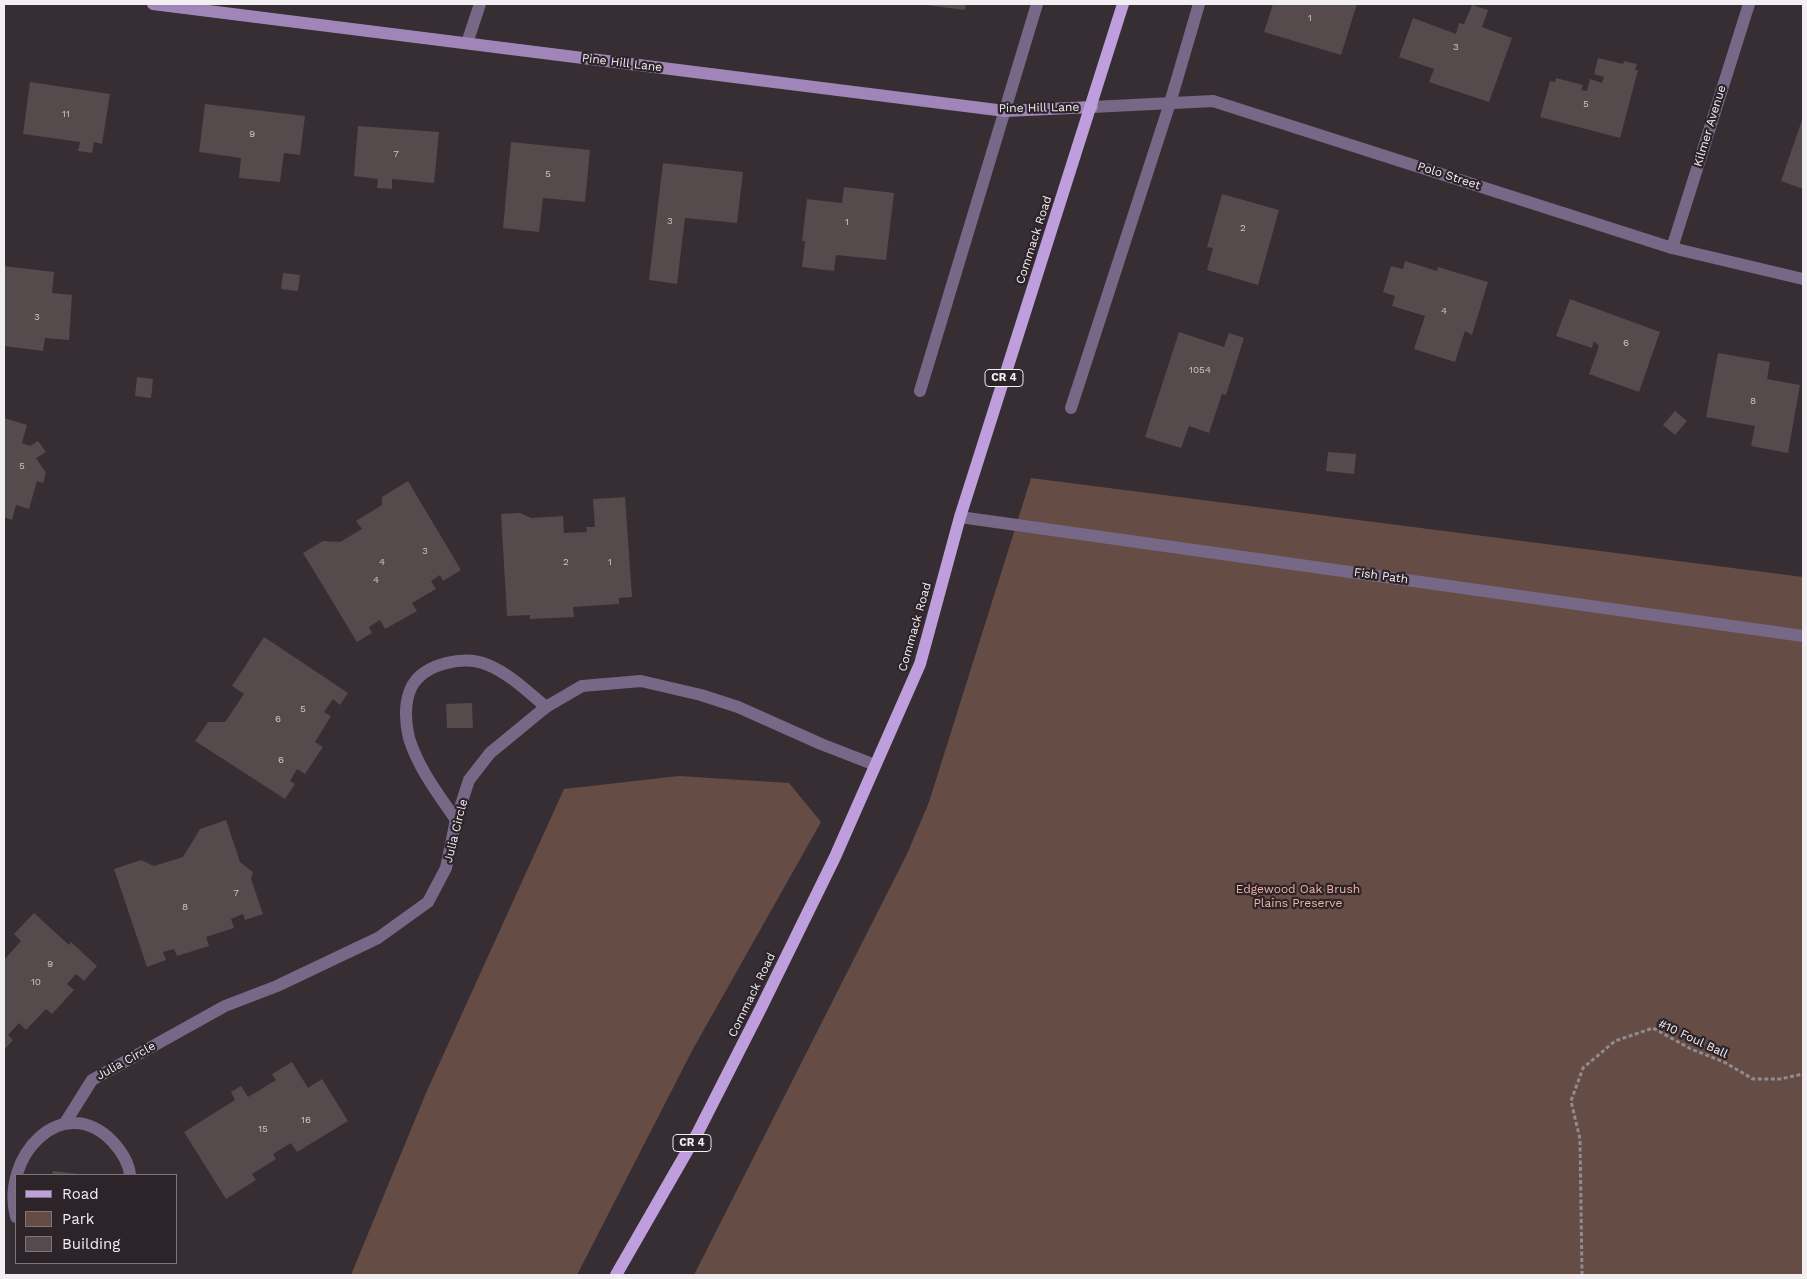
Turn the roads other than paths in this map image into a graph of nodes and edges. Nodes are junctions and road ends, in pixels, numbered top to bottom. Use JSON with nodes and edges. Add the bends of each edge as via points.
{"nodes":[{"id":1,"x":153,"y":4,"type":"edge"},
{"id":2,"x":480,"y":4,"type":"edge"},
{"id":3,"x":1037,"y":4,"type":"edge"},
{"id":4,"x":1123,"y":4,"type":"edge"},
{"id":5,"x":1199,"y":4,"type":"edge"},
{"id":6,"x":1749,"y":4,"type":"edge"},
{"id":7,"x":467,"y":44,"type":"junction"},
{"id":8,"x":1170,"y":103,"type":"junction"},
{"id":9,"x":1092,"y":107,"type":"junction"},
{"id":10,"x":1005,"y":111,"type":"junction"},
{"id":11,"x":1672,"y":248,"type":"junction"},
{"id":12,"x":1803,"y":279,"type":"edge"},
{"id":13,"x":920,"y":392,"type":"dead end"},
{"id":14,"x":1071,"y":408,"type":"dead end"},
{"id":15,"x":960,"y":517,"type":"junction"},
{"id":16,"x":1803,"y":636,"type":"edge"},
{"id":17,"x":546,"y":707,"type":"junction"},
{"id":18,"x":875,"y":766,"type":"junction"},
{"id":19,"x":456,"y":820,"type":"junction"},
{"id":20,"x":65,"y":1123,"type":"junction"},
{"id":21,"x":130,"y":1174,"type":"edge"},
{"id":22,"x":15,"y":1216,"type":"edge"},
{"id":23,"x":616,"y":1275,"type":"edge"}],
"edges":[{"from":1,"to":7,"type":"street","name":"Pine Hill Lane"},
{"from":2,"to":7,"type":"street"},
{"from":3,"to":10,"type":"street"},
{"from":4,"to":9,"type":"main road","name":"Commack Road","number":"CR 4"},
{"from":5,"to":8,"type":"street"},
{"from":6,"to":11,"type":"street","name":"Kilmer Avenue"},
{"from":7,"to":10,"type":"street","name":"Pine Hill Lane"},
{"from":8,"to":9,"type":"street","name":"Polo Street"},
{"from":8,"to":11,"type":"street","name":"Polo Street","via":[[1213,101]]},
{"from":8,"to":14,"type":"street"},
{"from":9,"to":10,"type":"street","name":"Pine Hill Lane"},
{"from":9,"to":15,"type":"main road","name":"Commack Road","number":"CR 4"},
{"from":10,"to":13,"type":"street"},
{"from":11,"to":12,"type":"street","name":"Polo Street"},
{"from":15,"to":16,"type":"street","name":"Fish Path"},
{"from":15,"to":18,"type":"main road","name":"Commack Road","number":"CR 4","via":[[920,664]]},
{"from":17,"to":18,"type":"street","name":"Julia Circle","via":[[582,686],[641,681],[738,707]]},
{"from":17,"to":19,"type":"street","name":"Julia Circle","via":[[490,753],[470,780]]},
{"from":17,"to":19,"type":"street","via":[[514,681],[487,665],[474,662],[442,664],[412,685],[407,701],[409,736],[417,757]]},
{"from":18,"to":23,"type":"main road","name":"Commack Road","number":"CR 4","via":[[835,857],[744,1042],[697,1134]]},
{"from":19,"to":20,"type":"street","name":"Julia Circle","via":[[446,868],[428,902],[378,938],[277,986],[225,1006],[92,1080]]},
{"from":20,"to":21,"type":"street","via":[[87,1125],[106,1135],[121,1150]]},
{"from":20,"to":22,"type":"street","via":[[45,1127],[28,1138],[15,1153],[8,1171],[7,1192]]}]}
